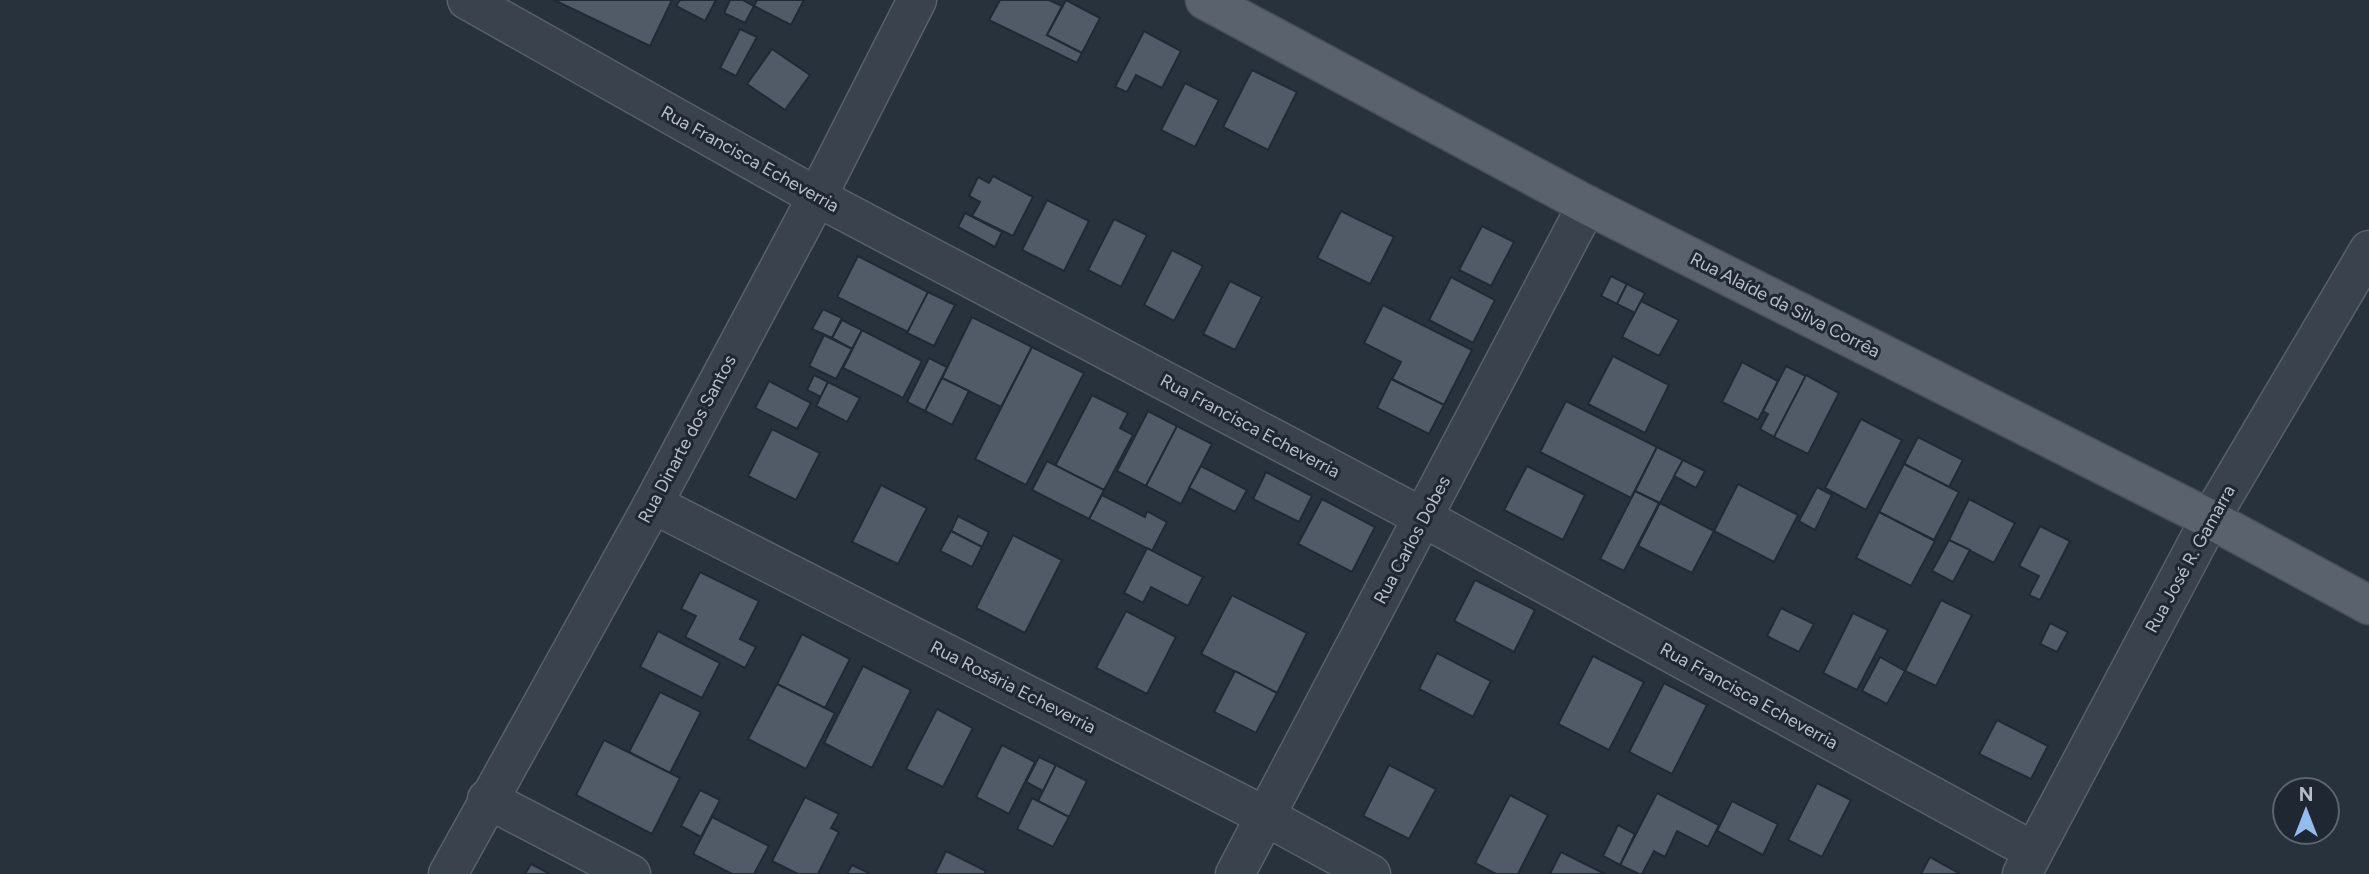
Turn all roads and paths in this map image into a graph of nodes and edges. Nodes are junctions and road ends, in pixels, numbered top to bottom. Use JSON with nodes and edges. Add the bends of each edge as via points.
{"nodes":[{"id":1,"x":467,"y":0,"type":"edge"},
{"id":2,"x":917,"y":0,"type":"edge"},
{"id":3,"x":1205,"y":0,"type":"edge"},
{"id":4,"x":817,"y":197,"type":"junction"},
{"id":5,"x":1587,"y":205,"type":"junction"},
{"id":6,"x":2369,"y":250,"type":"edge"},
{"id":7,"x":653,"y":504,"type":"junction"},
{"id":8,"x":1424,"y":518,"type":"junction"},
{"id":9,"x":2210,"y":519,"type":"junction"},
{"id":10,"x":2369,"y":605,"type":"edge"},
{"id":11,"x":488,"y":799,"type":"junction"},
{"id":12,"x":1265,"y":816,"type":"junction"},
{"id":13,"x":2028,"y":863,"type":"edge"},
{"id":14,"x":448,"y":874,"type":"edge"},
{"id":15,"x":631,"y":874,"type":"edge"},
{"id":16,"x":1236,"y":874,"type":"edge"},
{"id":17,"x":1371,"y":874,"type":"edge"}],
"edges":[{"from":1,"to":4,"type":"street","name":"Rua Francisca Echeverria"},
{"from":2,"to":4,"type":"street","name":"Rua Dinarte dos Santos"},
{"from":3,"to":5,"type":"main road","name":"Rua Alaíde da Silva Corrêa"},
{"from":4,"to":7,"type":"street","name":"Rua Dinarte dos Santos"},
{"from":4,"to":8,"type":"street","name":"Rua Francisca Echeverria"},
{"from":5,"to":8,"type":"street","name":"Rua Carlos Dobes"},
{"from":5,"to":9,"type":"main road","name":"Rua Alaíde da Silva Corrêa"},
{"from":6,"to":9,"type":"street","name":"Rua José R. Gamarra"},
{"from":7,"to":11,"type":"street","name":"Rua Dinarte dos Santos"},
{"from":7,"to":12,"type":"street","name":"Rua Rosária Echeverria"},
{"from":8,"to":12,"type":"street","name":"Rua Carlos Dobes"},
{"from":8,"to":13,"type":"street","name":"Rua Francisca Echeverria"},
{"from":9,"to":10,"type":"main road","name":"Rua Alaíde da Silva Corrêa"},
{"from":9,"to":13,"type":"street","name":"Rua José R. Gamarra"},
{"from":11,"to":14,"type":"street","name":"Rua Dinarte dos Santos"},
{"from":11,"to":15,"type":"street"},
{"from":12,"to":16,"type":"street","name":"Rua Carlos Dobes"},
{"from":12,"to":17,"type":"street","name":"Rua Rosária Echeverria"}]}
